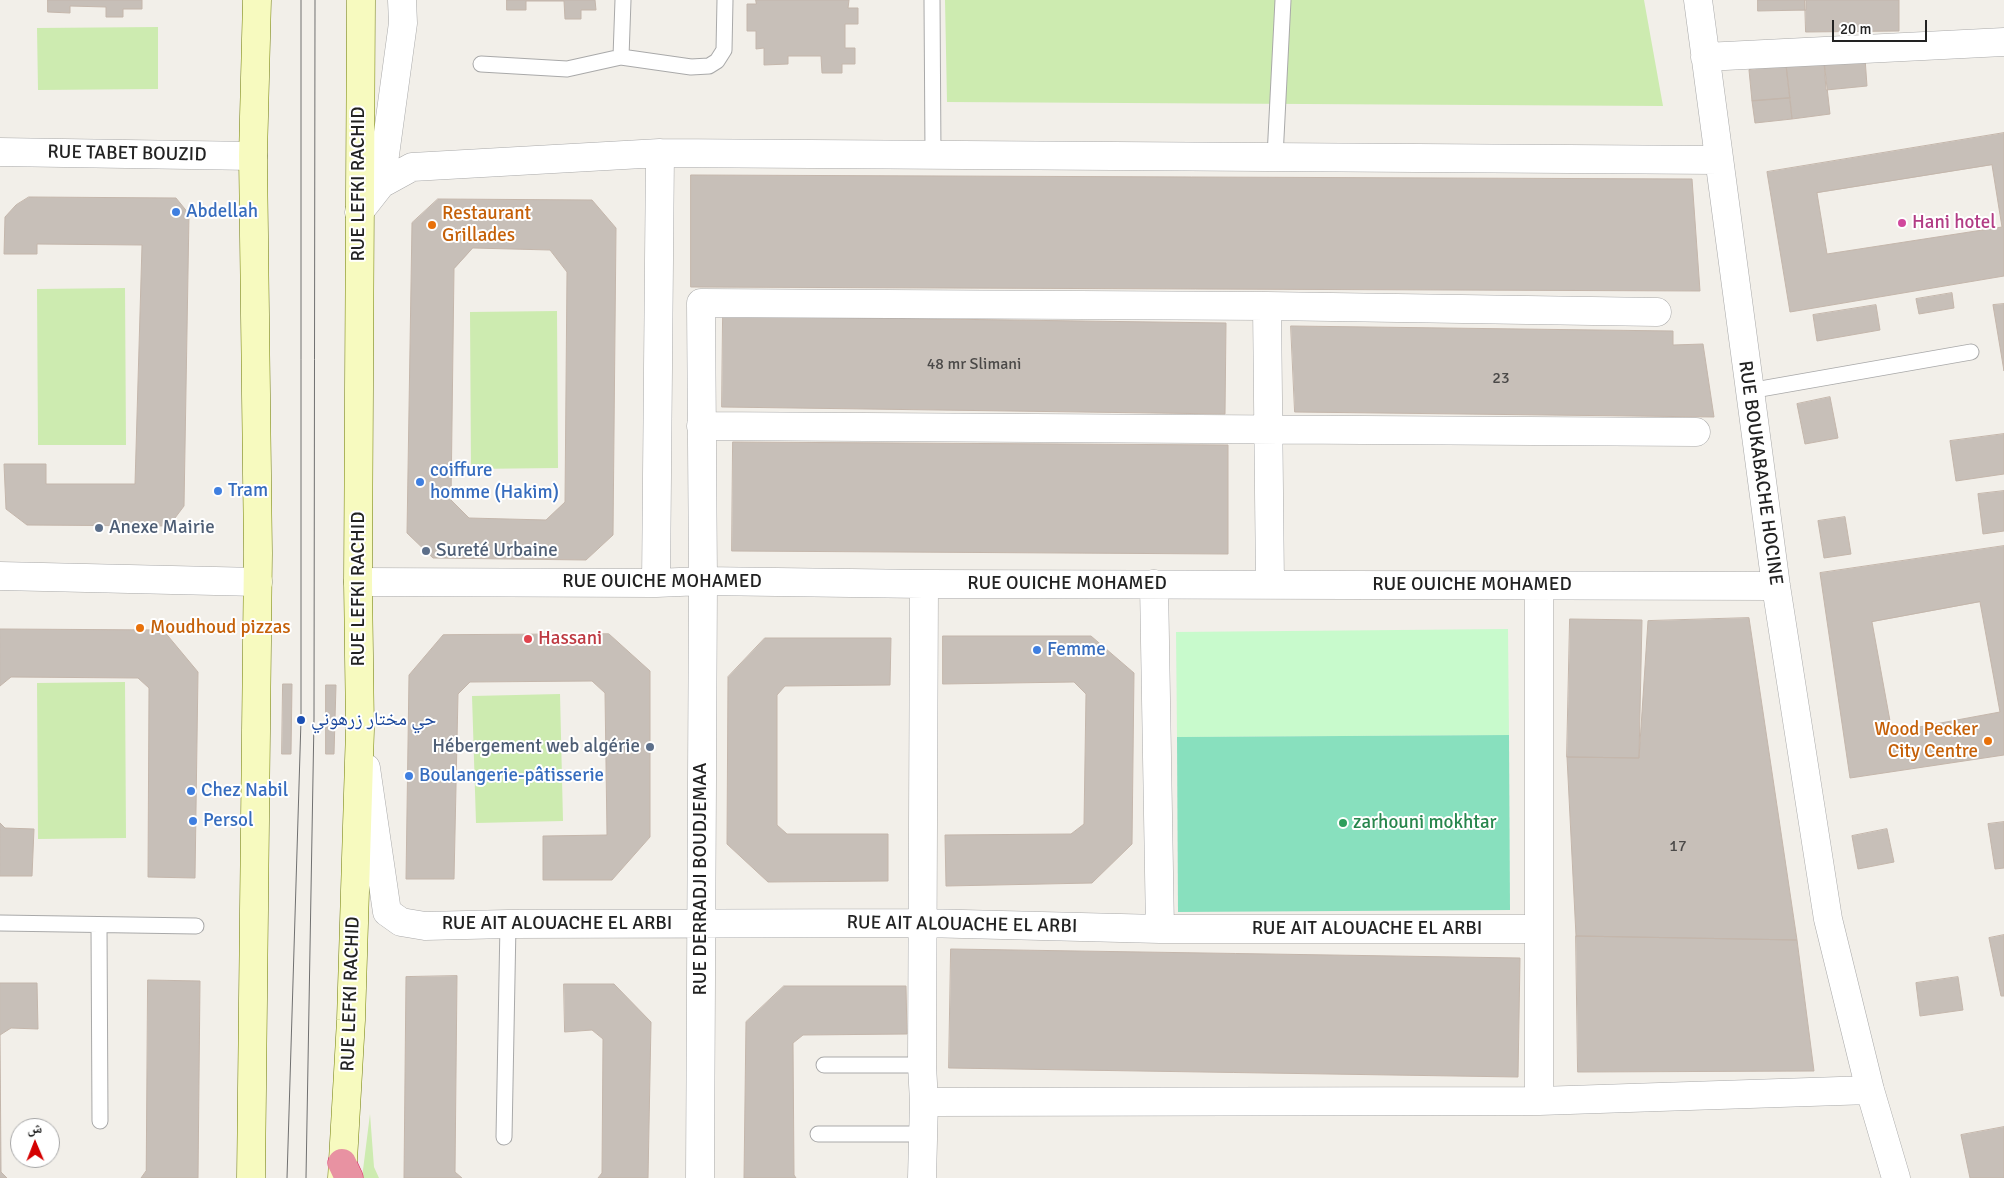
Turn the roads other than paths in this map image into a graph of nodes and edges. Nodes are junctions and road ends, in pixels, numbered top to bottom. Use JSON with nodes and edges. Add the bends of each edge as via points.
{"nodes":[{"id":1,"x":257,"y":0,"type":"edge"},
{"id":2,"x":361,"y":0,"type":"edge"},
{"id":3,"x":402,"y":0,"type":"edge"},
{"id":4,"x":623,"y":0,"type":"edge"},
{"id":5,"x":725,"y":0,"type":"edge"},
{"id":6,"x":932,"y":0,"type":"edge"},
{"id":7,"x":1283,"y":0,"type":"edge"},
{"id":8,"x":1698,"y":0,"type":"edge"},
{"id":9,"x":2004,"y":42,"type":"edge"},
{"id":10,"x":621,"y":57,"type":"junction"},
{"id":11,"x":1705,"y":57,"type":"junction"},
{"id":12,"x":481,"y":64,"type":"dead end"},
{"id":13,"x":0,"y":152,"type":"edge"},
{"id":14,"x":660,"y":153,"type":"junction"},
{"id":15,"x":933,"y":154,"type":"junction"},
{"id":16,"x":254,"y":156,"type":"junction"},
{"id":17,"x":1275,"y":157,"type":"junction"},
{"id":18,"x":1719,"y":160,"type":"junction"},
{"id":19,"x":381,"y":184,"type":"junction"},
{"id":20,"x":359,"y":212,"type":"junction"},
{"id":21,"x":1267,"y":306,"type":"junction"},
{"id":22,"x":1657,"y":312,"type":"dead end"},
{"id":23,"x":1971,"y":352,"type":"dead end"},
{"id":24,"x":1749,"y":391,"type":"junction"},
{"id":25,"x":701,"y":426,"type":"junction"},
{"id":26,"x":1268,"y":429,"type":"junction"},
{"id":27,"x":1696,"y":432,"type":"dead end"},
{"id":28,"x":0,"y":576,"type":"edge"},
{"id":29,"x":703,"y":581,"type":"junction"},
{"id":30,"x":258,"y":582,"type":"junction"},
{"id":31,"x":358,"y":582,"type":"junction"},
{"id":32,"x":656,"y":583,"type":"junction"},
{"id":33,"x":924,"y":584,"type":"junction"},
{"id":34,"x":1154,"y":584,"type":"junction"},
{"id":35,"x":1270,"y":584,"type":"junction"},
{"id":36,"x":1539,"y":586,"type":"junction"},
{"id":37,"x":1776,"y":586,"type":"junction"},
{"id":38,"x":360,"y":729,"type":"junction"},
{"id":39,"x":0,"y":923,"type":"edge"},
{"id":40,"x":700,"y":923,"type":"junction"},
{"id":41,"x":923,"y":923,"type":"junction"},
{"id":42,"x":508,"y":924,"type":"junction"},
{"id":43,"x":99,"y":925,"type":"junction"},
{"id":44,"x":196,"y":926,"type":"dead end"},
{"id":45,"x":1160,"y":929,"type":"junction"},
{"id":46,"x":1539,"y":929,"type":"junction"},
{"id":47,"x":824,"y":1065,"type":"dead end"},
{"id":48,"x":922,"y":1065,"type":"junction"},
{"id":49,"x":1870,"y":1090,"type":"junction"},
{"id":50,"x":1539,"y":1101,"type":"junction"},
{"id":51,"x":924,"y":1102,"type":"junction"},
{"id":52,"x":100,"y":1121,"type":"dead end"},
{"id":53,"x":818,"y":1134,"type":"dead end"},
{"id":54,"x":922,"y":1134,"type":"junction"},
{"id":55,"x":504,"y":1138,"type":"dead end"},
{"id":56,"x":344,"y":1173,"type":"edge"},
{"id":57,"x":251,"y":1178,"type":"edge"},
{"id":58,"x":700,"y":1178,"type":"edge"},
{"id":59,"x":922,"y":1178,"type":"edge"},
{"id":60,"x":1896,"y":1178,"type":"edge"}],
"edges":[{"from":1,"to":16,"type":"main road"},
{"from":2,"to":20,"type":"main road","name":"RUE LEFKI RACHID"},
{"from":3,"to":19,"type":"street","via":[[403,22]]},
{"from":4,"to":10,"type":"lane"},
{"from":5,"to":10,"type":"lane","via":[[724,50],[709,66],[690,67]]},
{"from":6,"to":15,"type":"lane"},
{"from":7,"to":17,"type":"lane"},
{"from":8,"to":11,"type":"street","name":"RUE BOUKABACHE HOCINE"},
{"from":9,"to":11,"type":"street"},
{"from":10,"to":12,"type":"lane","via":[[567,69]]},
{"from":11,"to":18,"type":"street","name":"RUE BOUKABACHE HOCINE"},
{"from":13,"to":16,"type":"street","name":"RUE TABET BOUZID"},
{"from":14,"to":15,"type":"street"},
{"from":14,"to":19,"type":"street","via":[[412,167]]},
{"from":14,"to":32,"type":"street"},
{"from":15,"to":17,"type":"street"},
{"from":16,"to":30,"type":"main road"},
{"from":17,"to":18,"type":"street"},
{"from":18,"to":24,"type":"street","name":"RUE BOUKABACHE HOCINE"},
{"from":19,"to":20,"type":"street"},
{"from":20,"to":31,"type":"main road","name":"RUE LEFKI RACHID"},
{"from":21,"to":22,"type":"street"},
{"from":21,"to":25,"type":"street","name":"RUE DERRADJI BOUDJEMAA","via":[[701,303]]},
{"from":21,"to":26,"type":"street"},
{"from":23,"to":24,"type":"lane"},
{"from":24,"to":37,"type":"street","name":"RUE BOUKABACHE HOCINE"},
{"from":25,"to":26,"type":"street"},
{"from":25,"to":29,"type":"street","name":"RUE DERRADJI BOUDJEMAA"},
{"from":26,"to":27,"type":"street"},
{"from":26,"to":35,"type":"street"},
{"from":28,"to":30,"type":"street"},
{"from":29,"to":32,"type":"street","name":"RUE OUICHE MOHAMED"},
{"from":29,"to":33,"type":"street","name":"RUE OUICHE MOHAMED"},
{"from":29,"to":40,"type":"street","name":"RUE DERRADJI BOUDJEMAA"},
{"from":30,"to":57,"type":"main road"},
{"from":31,"to":32,"type":"street","name":"RUE OUICHE MOHAMED"},
{"from":31,"to":38,"type":"main road","name":"RUE LEFKI RACHID"},
{"from":33,"to":34,"type":"street","name":"RUE OUICHE MOHAMED"},
{"from":33,"to":41,"type":"street"},
{"from":34,"to":35,"type":"street","name":"RUE OUICHE MOHAMED"},
{"from":34,"to":45,"type":"street"},
{"from":35,"to":36,"type":"street","name":"RUE OUICHE MOHAMED"},
{"from":36,"to":37,"type":"street","name":"RUE OUICHE MOHAMED"},
{"from":36,"to":46,"type":"street"},
{"from":37,"to":49,"type":"street","name":"RUE BOUKABACHE HOCINE","via":[[1832,944]]},
{"from":38,"to":42,"type":"street","name":"RUE AIT ALOUACHE EL ARBI","via":[[387,912],[401,922],[425,926]]},
{"from":38,"to":56,"type":"main road","name":"RUE LEFKI RACHID"},
{"from":39,"to":43,"type":"lane"},
{"from":40,"to":41,"type":"street","name":"RUE AIT ALOUACHE EL ARBI"},
{"from":40,"to":42,"type":"street","name":"RUE AIT ALOUACHE EL ARBI"},
{"from":40,"to":58,"type":"street","name":"RUE DERRADJI BOUDJEMAA"},
{"from":41,"to":45,"type":"street","name":"RUE AIT ALOUACHE EL ARBI"},
{"from":41,"to":48,"type":"street"},
{"from":42,"to":55,"type":"lane"},
{"from":43,"to":44,"type":"lane"},
{"from":43,"to":52,"type":"lane"},
{"from":45,"to":46,"type":"street","name":"RUE AIT ALOUACHE EL ARBI"},
{"from":46,"to":50,"type":"street"},
{"from":47,"to":48,"type":"lane"},
{"from":48,"to":51,"type":"street"},
{"from":49,"to":50,"type":"street"},
{"from":49,"to":60,"type":"street"},
{"from":50,"to":51,"type":"street"},
{"from":51,"to":54,"type":"street"},
{"from":53,"to":54,"type":"lane"},
{"from":54,"to":59,"type":"street"}]}
